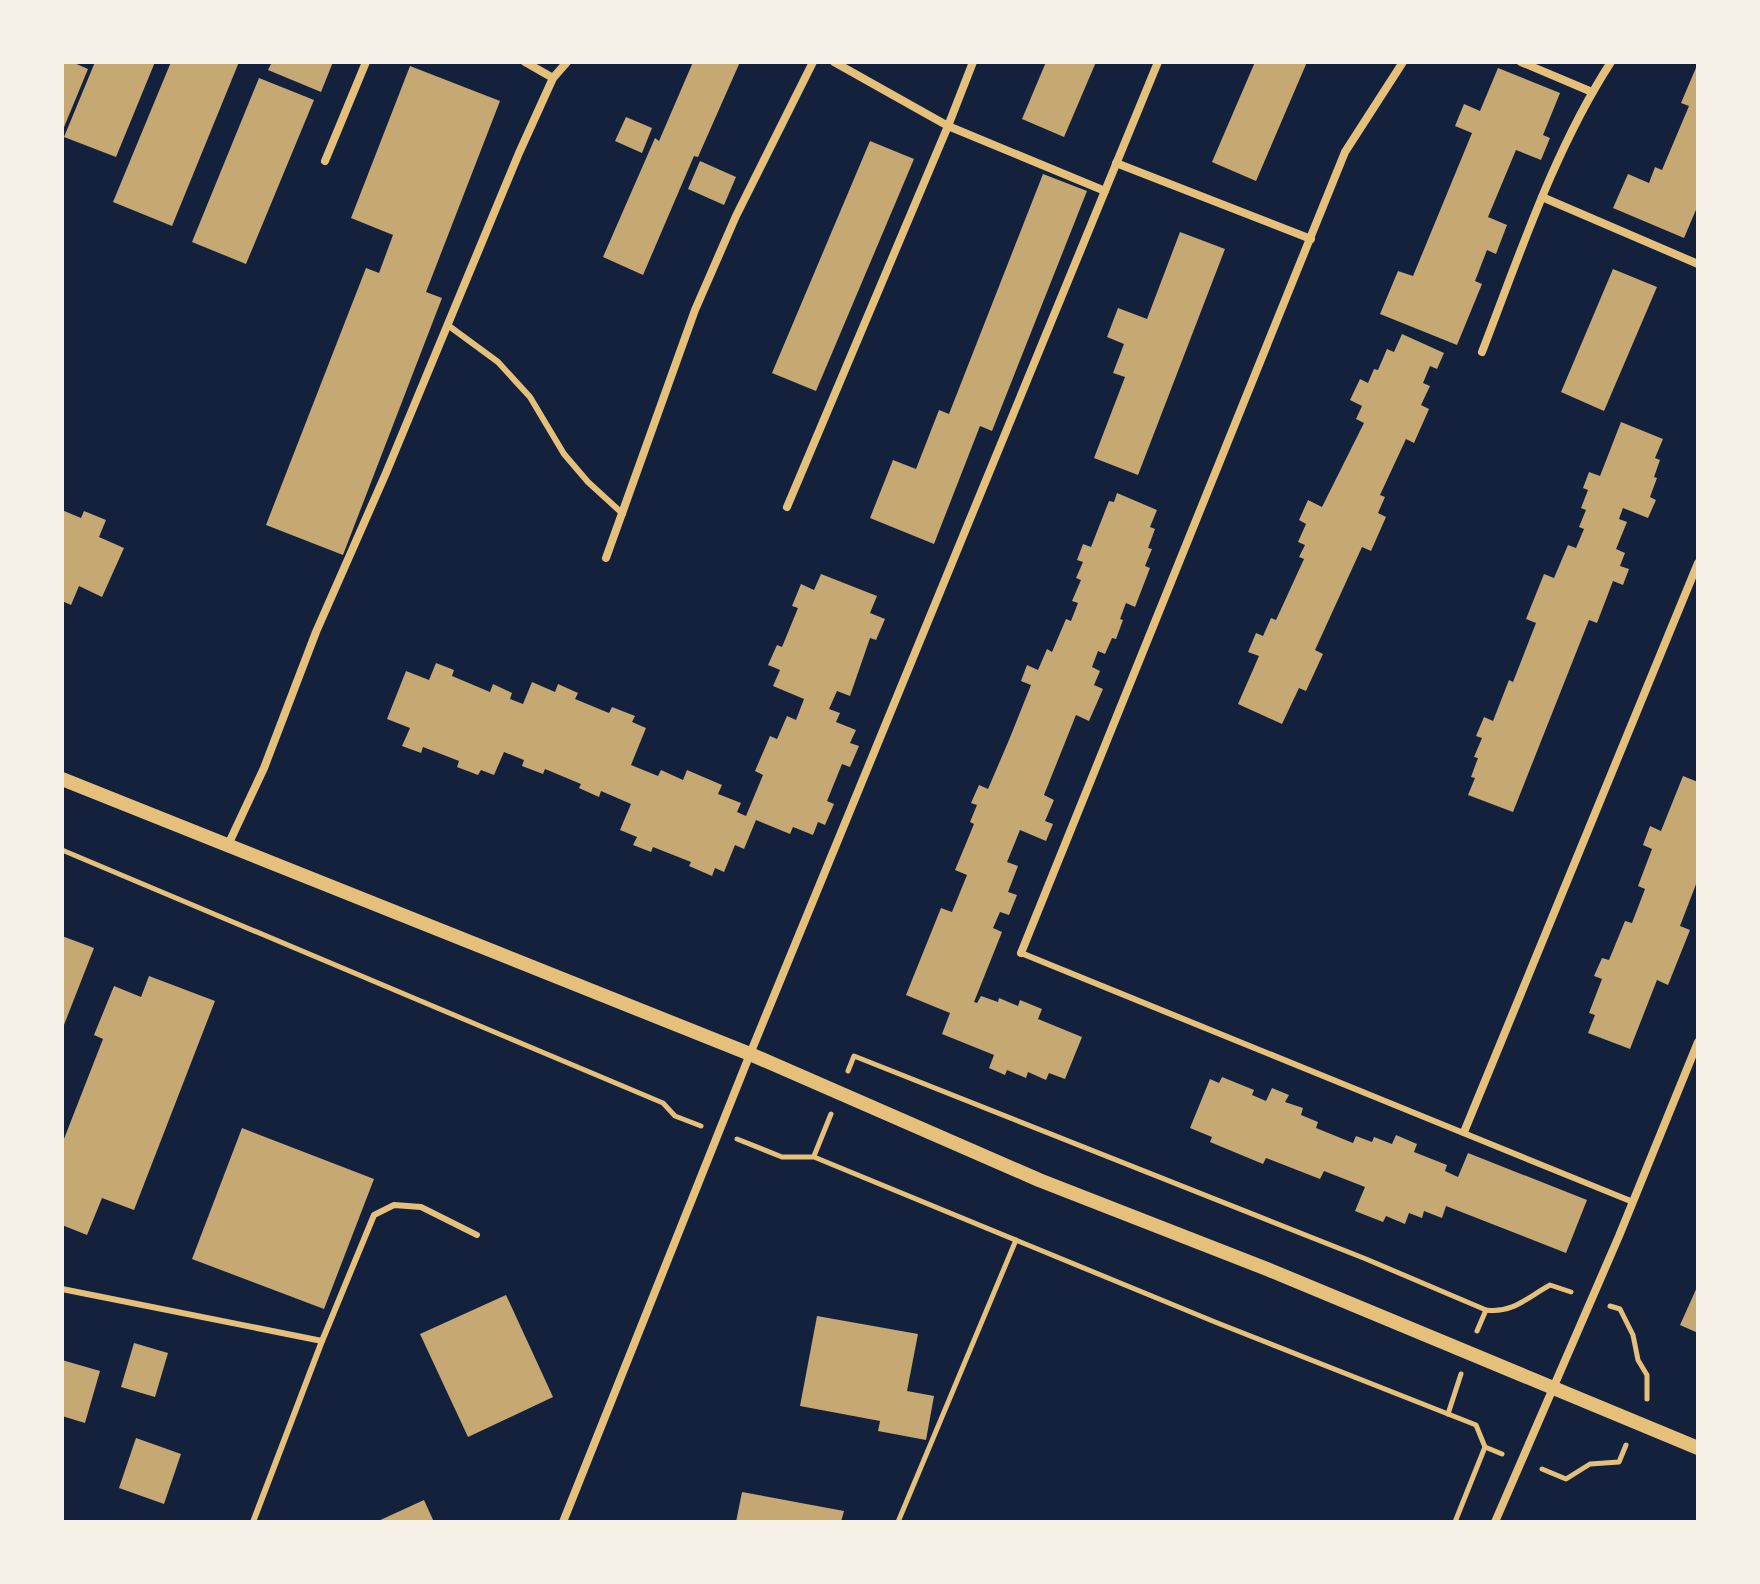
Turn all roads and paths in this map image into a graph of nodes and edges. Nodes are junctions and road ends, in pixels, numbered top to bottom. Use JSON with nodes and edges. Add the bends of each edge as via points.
{"nodes":[{"id":1,"x":366,"y":62,"type":"edge"},
{"id":2,"x":525,"y":62,"type":"edge"},
{"id":3,"x":567,"y":62,"type":"edge"},
{"id":4,"x":813,"y":62,"type":"edge"},
{"id":5,"x":834,"y":62,"type":"edge"},
{"id":6,"x":973,"y":62,"type":"edge"},
{"id":7,"x":1158,"y":62,"type":"edge"},
{"id":8,"x":1403,"y":62,"type":"edge"},
{"id":9,"x":1521,"y":62,"type":"edge"},
{"id":10,"x":1611,"y":62,"type":"edge"},
{"id":11,"x":553,"y":78,"type":"junction"},
{"id":12,"x":1592,"y":92,"type":"junction"},
{"id":13,"x":948,"y":126,"type":"junction"},
{"id":14,"x":325,"y":161,"type":"dead end"},
{"id":15,"x":1116,"y":163,"type":"junction"},
{"id":16,"x":1105,"y":191,"type":"junction"},
{"id":17,"x":1542,"y":197,"type":"junction"},
{"id":18,"x":1311,"y":239,"type":"junction"},
{"id":19,"x":1698,"y":264,"type":"edge"},
{"id":20,"x":449,"y":326,"type":"junction"},
{"id":21,"x":1482,"y":352,"type":"dead end"},
{"id":22,"x":787,"y":507,"type":"dead end"},
{"id":23,"x":623,"y":514,"type":"junction"},
{"id":24,"x":606,"y":558,"type":"dead end"},
{"id":25,"x":1698,"y":563,"type":"edge"},
{"id":26,"x":62,"y":779,"type":"edge"},
{"id":27,"x":228,"y":845,"type":"junction"},
{"id":28,"x":62,"y":850,"type":"edge"},
{"id":29,"x":1021,"y":953,"type":"joint"},
{"id":30,"x":1698,"y":1042,"type":"edge"},
{"id":31,"x":750,"y":1054,"type":"junction"},
{"id":32,"x":854,"y":1056,"type":"dead end"},
{"id":33,"x":663,"y":1103,"type":"dead end"},
{"id":34,"x":1464,"y":1132,"type":"junction"},
{"id":35,"x":814,"y":1157,"type":"dead end"},
{"id":36,"x":1633,"y":1202,"type":"junction"},
{"id":37,"x":477,"y":1235,"type":"dead end"},
{"id":38,"x":1016,"y":1240,"type":"junction"},
{"id":39,"x":1550,"y":1285,"type":"dead end"},
{"id":40,"x":62,"y":1289,"type":"edge"},
{"id":41,"x":1620,"y":1309,"type":"dead end"},
{"id":42,"x":322,"y":1341,"type":"junction"},
{"id":43,"x":1553,"y":1388,"type":"junction"},
{"id":44,"x":1647,"y":1400,"type":"dead end"},
{"id":45,"x":1698,"y":1448,"type":"edge"},
{"id":46,"x":1619,"y":1462,"type":"dead end"},
{"id":47,"x":1566,"y":1479,"type":"dead end"},
{"id":48,"x":253,"y":1522,"type":"edge"},
{"id":49,"x":563,"y":1522,"type":"edge"},
{"id":50,"x":898,"y":1522,"type":"edge"},
{"id":51,"x":1455,"y":1522,"type":"edge"},
{"id":52,"x":1495,"y":1522,"type":"edge"}],
"edges":[{"from":1,"to":14,"type":"street"},
{"from":2,"to":11,"type":"street"},
{"from":3,"to":11,"type":"street"},
{"from":4,"to":23,"type":"street","via":[[695,310]]},
{"from":5,"to":13,"type":"street"},
{"from":6,"to":13,"type":"street"},
{"from":7,"to":15,"type":"street"},
{"from":8,"to":18,"type":"street","via":[[1345,152]]},
{"from":9,"to":12,"type":"street"},
{"from":10,"to":12,"type":"street"},
{"from":11,"to":20,"type":"street"},
{"from":12,"to":17,"type":"street"},
{"from":13,"to":16,"type":"street"},
{"from":13,"to":22,"type":"street"},
{"from":15,"to":16,"type":"street"},
{"from":15,"to":18,"type":"street"},
{"from":16,"to":31,"type":"street"},
{"from":17,"to":19,"type":"street"},
{"from":17,"to":21,"type":"street"},
{"from":18,"to":29,"type":"street"},
{"from":20,"to":23,"type":"lane","via":[[498,362],[530,397],[564,454]]},
{"from":20,"to":27,"type":"street"},
{"from":23,"to":24,"type":"street"},
{"from":25,"to":34,"type":"street"},
{"from":26,"to":27,"type":"street"},
{"from":27,"to":31,"type":"street"},
{"from":28,"to":33,"type":"path"},
{"from":29,"to":34,"type":"lane"},
{"from":30,"to":36,"type":"street"},
{"from":31,"to":43,"type":"street","via":[[1025,1174]]},
{"from":31,"to":49,"type":"street"},
{"from":32,"to":39,"type":"path","via":[[1486,1310],[1499,1312],[1523,1303]]},
{"from":34,"to":36,"type":"lane"},
{"from":35,"to":38,"type":"path"},
{"from":36,"to":43,"type":"street"},
{"from":37,"to":42,"type":"lane","via":[[421,1207],[394,1205],[374,1215]]},
{"from":38,"to":50,"type":"path"},
{"from":38,"to":51,"type":"path","via":[[1476,1425],[1485,1447]]},
{"from":40,"to":42,"type":"lane"},
{"from":41,"to":44,"type":"path","via":[[1647,1375]]},
{"from":42,"to":48,"type":"lane"},
{"from":43,"to":45,"type":"street"},
{"from":43,"to":52,"type":"street"},
{"from":46,"to":47,"type":"path","via":[[1590,1464]]}]}
